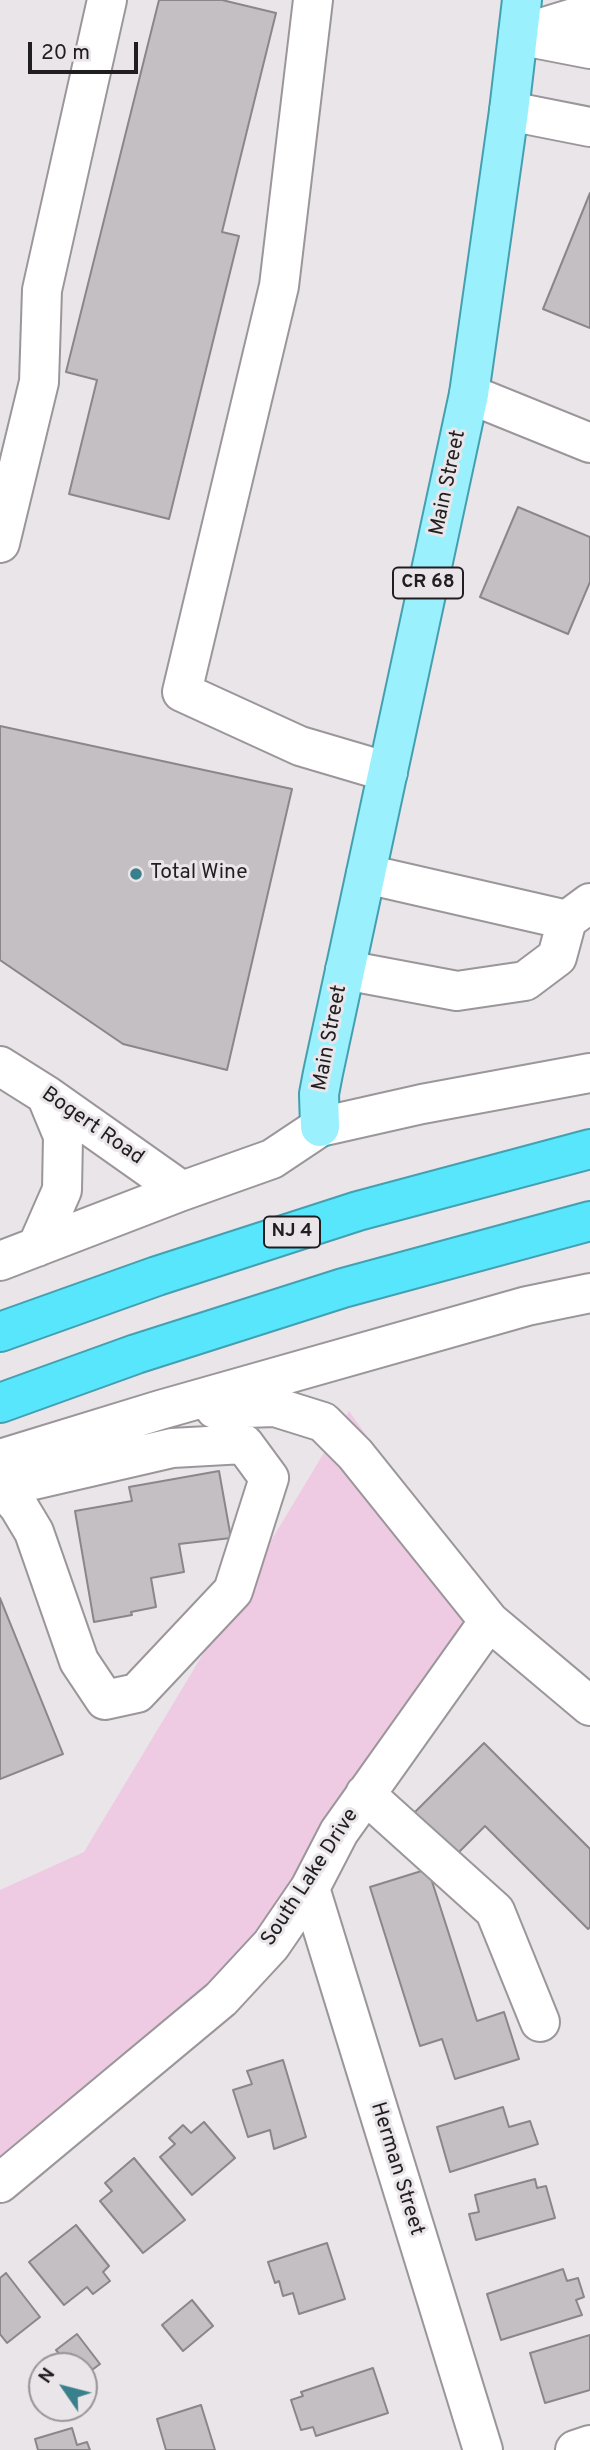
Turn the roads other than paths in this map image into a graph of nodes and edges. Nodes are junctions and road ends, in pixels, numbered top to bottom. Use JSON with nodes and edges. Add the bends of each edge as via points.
{"nodes":[{"id":1,"x":107,"y":0,"type":"edge"},
{"id":2,"x":313,"y":0,"type":"edge"},
{"id":3,"x":590,"y":13,"type":"edge"},
{"id":4,"x":520,"y":18,"type":"edge"},
{"id":5,"x":590,"y":50,"type":"edge"},
{"id":6,"x":509,"y":111,"type":"junction"},
{"id":7,"x":590,"y":127,"type":"edge"},
{"id":8,"x":468,"y":394,"type":"junction"},
{"id":9,"x":590,"y":443,"type":"edge"},
{"id":10,"x":0,"y":543,"type":"edge"},
{"id":11,"x":388,"y":772,"type":"junction"},
{"id":12,"x":366,"y":874,"type":"junction"},
{"id":13,"x":578,"y":911,"type":"edge"},
{"id":14,"x":345,"y":970,"type":"junction"},
{"id":15,"x":0,"y":1066,"type":"edge"},
{"id":16,"x":590,"y":1073,"type":"edge"},
{"id":17,"x":46,"y":1095,"type":"junction"},
{"id":18,"x":320,"y":1127,"type":"junction"},
{"id":19,"x":590,"y":1149,"type":"edge"},
{"id":20,"x":182,"y":1191,"type":"junction"},
{"id":21,"x":590,"y":1221,"type":"edge"},
{"id":22,"x":37,"y":1247,"type":"junction"},
{"id":23,"x":0,"y":1261,"type":"edge"},
{"id":24,"x":590,"y":1293,"type":"edge"},
{"id":25,"x":0,"y":1332,"type":"edge"},
{"id":26,"x":0,"y":1403,"type":"edge"},
{"id":27,"x":160,"y":1410,"type":"junction"},
{"id":28,"x":4,"y":1490,"type":"edge"},
{"id":29,"x":489,"y":1621,"type":"junction"},
{"id":30,"x":590,"y":1706,"type":"edge"},
{"id":31,"x":365,"y":1794,"type":"junction"},
{"id":32,"x":310,"y":1888,"type":"junction"},
{"id":33,"x":540,"y":2022,"type":"dead end"},
{"id":34,"x":0,"y":2183,"type":"edge"},
{"id":35,"x":590,"y":2445,"type":"edge"},
{"id":36,"x":483,"y":2450,"type":"edge"},
{"id":37,"x":575,"y":2450,"type":"edge"}],
"edges":[{"from":1,"to":10,"type":"street","via":[[42,290],[39,382]]},
{"from":2,"to":11,"type":"street","via":[[279,286],[183,692],[300,746]]},
{"from":3,"to":4,"type":"street"},
{"from":4,"to":5,"type":"street"},
{"from":4,"to":6,"type":"main road","name":"Main Street","number":"CR 68"},
{"from":6,"to":7,"type":"street"},
{"from":6,"to":8,"type":"main road","name":"Main Street","number":"CR 68"},
{"from":8,"to":9,"type":"street"},
{"from":8,"to":11,"type":"main road","name":"Main Street","number":"CR 68"},
{"from":11,"to":12,"type":"main road","name":"Main Street","number":"CR 68"},
{"from":12,"to":13,"type":"street"},
{"from":12,"to":14,"type":"main road","name":"Main Street","number":"CR 68"},
{"from":13,"to":14,"type":"street","via":[[557,957],[525,981],[457,991]]},
{"from":14,"to":18,"type":"main road","name":"Main Street","number":"CR 68","via":[[319,1094]]},
{"from":15,"to":17,"type":"street","name":"Bogert Road"},
{"from":16,"to":18,"type":"street"},
{"from":17,"to":20,"type":"street","name":"Bogert Road"},
{"from":17,"to":22,"type":"street","via":[[63,1136],[62,1190]]},
{"from":18,"to":20,"type":"street","via":[[272,1159]]},
{"from":19,"to":25,"type":"highway","number":"NJ 4","via":[[358,1211]]},
{"from":20,"to":22,"type":"street"},
{"from":21,"to":26,"type":"highway","via":[[343,1288]]},
{"from":22,"to":23,"type":"street"},
{"from":24,"to":27,"type":"street","via":[[527,1306]]},
{"from":27,"to":28,"type":"street"},
{"from":27,"to":29,"type":"street","via":[[275,1407],[323,1422],[355,1454]]},
{"from":28,"to":28,"type":"street","via":[[172,1448],[244,1444],[269,1478],[233,1591],[137,1693],[105,1700],[79,1661],[34,1532]]},
{"from":29,"to":30,"type":"street"},
{"from":29,"to":31,"type":"street","name":"South Lake Drive"},
{"from":31,"to":32,"type":"street","name":"South Lake Drive"},
{"from":31,"to":33,"type":"street","via":[[495,1910]]},
{"from":32,"to":34,"type":"street","name":"South Lake Drive","via":[[271,1945],[221,1999]]},
{"from":32,"to":36,"type":"street","name":"Herman Street"},
{"from":35,"to":37,"type":"street"}]}
